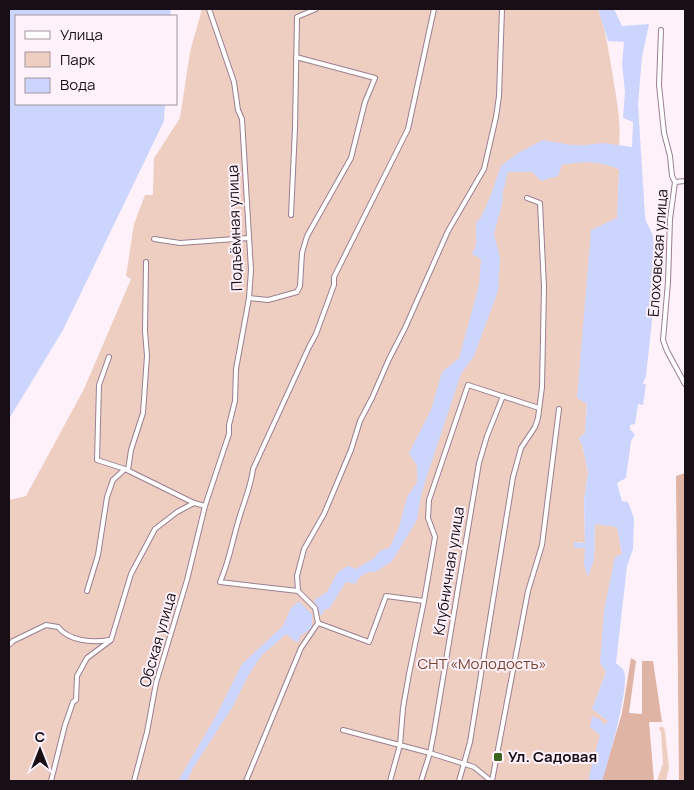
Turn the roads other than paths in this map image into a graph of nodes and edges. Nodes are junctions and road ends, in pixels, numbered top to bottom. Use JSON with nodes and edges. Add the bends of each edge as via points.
{"nodes":[{"id":1,"x":209,"y":9,"type":"edge"},
{"id":2,"x":316,"y":9,"type":"edge"},
{"id":3,"x":434,"y":9,"type":"edge"},
{"id":4,"x":502,"y":9,"type":"edge"},
{"id":5,"x":660,"y":30,"type":"dead end"},
{"id":6,"x":296,"y":57,"type":"junction"},
{"id":7,"x":685,"y":181,"type":"edge"},
{"id":8,"x":675,"y":182,"type":"junction"},
{"id":9,"x":527,"y":198,"type":"dead end"},
{"id":10,"x":291,"y":215,"type":"dead end"},
{"id":11,"x":249,"y":238,"type":"junction"},
{"id":12,"x":154,"y":239,"type":"dead end"},
{"id":13,"x":146,"y":262,"type":"dead end"},
{"id":14,"x":249,"y":298,"type":"junction"},
{"id":15,"x":109,"y":358,"type":"dead end"},
{"id":16,"x":685,"y":384,"type":"edge"},
{"id":17,"x":503,"y":396,"type":"junction"},
{"id":18,"x":539,"y":408,"type":"junction"},
{"id":19,"x":559,"y":409,"type":"dead end"},
{"id":20,"x":127,"y":470,"type":"junction"},
{"id":21,"x":194,"y":503,"type":"junction"},
{"id":22,"x":205,"y":506,"type":"junction"},
{"id":23,"x":298,"y":591,"type":"junction"},
{"id":24,"x":87,"y":592,"type":"dead end"},
{"id":25,"x":424,"y":601,"type":"junction"},
{"id":26,"x":318,"y":623,"type":"junction"},
{"id":27,"x":111,"y":640,"type":"junction"},
{"id":28,"x":9,"y":645,"type":"edge"},
{"id":29,"x":343,"y":730,"type":"dead end"},
{"id":30,"x":400,"y":745,"type":"junction"},
{"id":31,"x":430,"y":753,"type":"junction"},
{"id":32,"x":464,"y":764,"type":"junction"},
{"id":33,"x":51,"y":781,"type":"edge"},
{"id":34,"x":134,"y":781,"type":"edge"},
{"id":35,"x":246,"y":781,"type":"edge"},
{"id":36,"x":390,"y":781,"type":"edge"},
{"id":37,"x":421,"y":781,"type":"edge"},
{"id":38,"x":459,"y":781,"type":"edge"},
{"id":39,"x":492,"y":781,"type":"edge"}],
"edges":[{"from":1,"to":11,"type":"street","name":"Подъёмная улица","via":[[234,82],[242,119]]},
{"from":2,"to":6,"type":"street","via":[[297,17]]},
{"from":3,"to":23,"type":"street","via":[[408,129],[334,277],[316,334],[253,469],[228,564],[220,582]]},
{"from":4,"to":23,"type":"street","via":[[499,96],[484,169],[448,231],[360,421],[324,514],[304,549],[297,576]]},
{"from":5,"to":8,"type":"street","name":"Елоховская улица","via":[[659,85],[664,133]]},
{"from":6,"to":10,"type":"street"},
{"from":6,"to":14,"type":"street","via":[[375,78],[365,102],[351,158],[307,236],[297,292],[268,300]]},
{"from":7,"to":8,"type":"street"},
{"from":8,"to":16,"type":"street","name":"Елоховская улица","via":[[663,340]]},
{"from":9,"to":18,"type":"street","via":[[540,203],[544,287]]},
{"from":11,"to":12,"type":"street","via":[[180,243]]},
{"from":11,"to":14,"type":"street","name":"Подъёмная улица"},
{"from":13,"to":20,"type":"street","via":[[147,356],[143,412]]},
{"from":14,"to":22,"type":"street","name":"Подъёмная улица","via":[[236,369],[229,434]]},
{"from":15,"to":20,"type":"street","via":[[99,385],[97,460]]},
{"from":17,"to":18,"type":"street"},
{"from":17,"to":25,"type":"street","via":[[468,385],[429,500],[428,518],[435,537]]},
{"from":17,"to":31,"type":"street","name":"Клубничная улица","via":[[478,462]]},
{"from":18,"to":32,"type":"street","via":[[535,427],[521,448],[513,477]]},
{"from":19,"to":39,"type":"street","via":[[542,545],[528,591]]},
{"from":20,"to":21,"type":"street"},
{"from":20,"to":24,"type":"street","via":[[112,480],[98,556]]},
{"from":21,"to":22,"type":"street"},
{"from":21,"to":27,"type":"street","via":[[155,529],[131,574]]},
{"from":22,"to":34,"type":"street","name":"Обская улица","via":[[156,683]]},
{"from":23,"to":26,"type":"street","via":[[315,608]]},
{"from":25,"to":26,"type":"street","via":[[386,596],[369,642]]},
{"from":25,"to":30,"type":"street","via":[[403,708]]},
{"from":26,"to":35,"type":"street","via":[[301,648]]},
{"from":27,"to":28,"type":"street","via":[[96,642],[75,638],[62,633],[58,627],[46,625]]},
{"from":27,"to":33,"type":"street","via":[[87,658],[77,676],[76,700],[64,725]]},
{"from":29,"to":30,"type":"street"},
{"from":30,"to":31,"type":"street"},
{"from":30,"to":36,"type":"street"},
{"from":31,"to":32,"type":"street"},
{"from":31,"to":37,"type":"street","name":"Клубничная улица"},
{"from":32,"to":38,"type":"street"},
{"from":32,"to":39,"type":"street","via":[[474,767]]}]}
